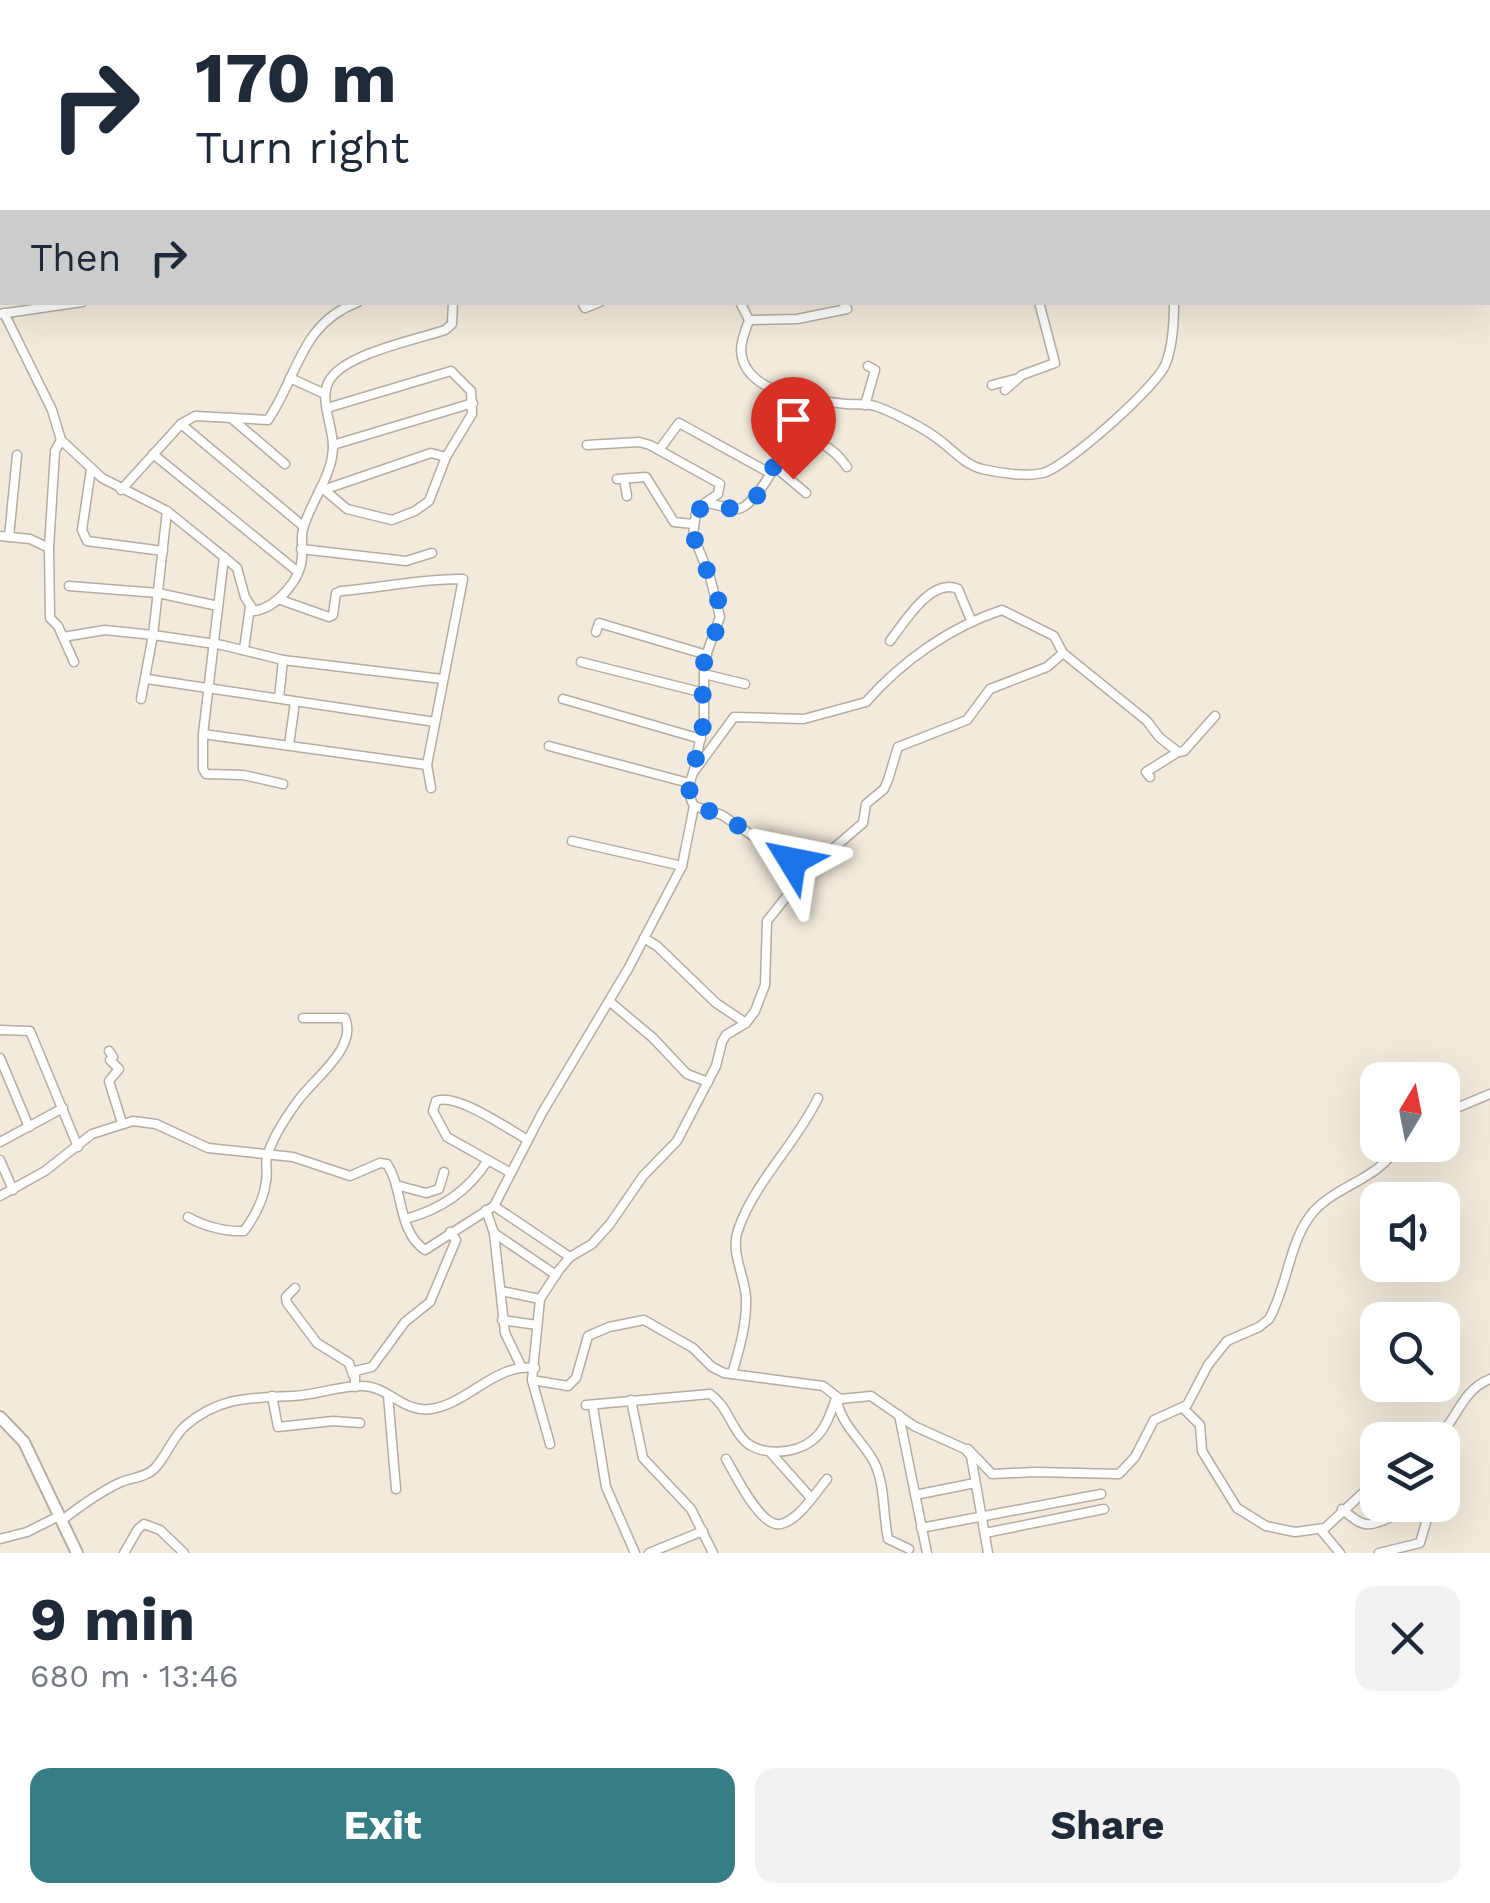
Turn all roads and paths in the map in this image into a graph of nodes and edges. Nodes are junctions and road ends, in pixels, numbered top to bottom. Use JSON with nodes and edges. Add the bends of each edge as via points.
{"nodes":[{"id":1,"x":45,"y":305,"type":"edge"},
{"id":2,"x":351,"y":305,"type":"edge"},
{"id":3,"x":453,"y":305,"type":"edge"},
{"id":4,"x":742,"y":305,"type":"edge"},
{"id":5,"x":844,"y":305,"type":"edge"},
{"id":6,"x":1040,"y":305,"type":"edge"},
{"id":7,"x":1174,"y":305,"type":"edge"},
{"id":8,"x":2,"y":313,"type":"edge"},
{"id":9,"x":749,"y":320,"type":"junction"},
{"id":10,"x":868,"y":366,"type":"dead end"},
{"id":11,"x":290,"y":378,"type":"junction"},
{"id":12,"x":1015,"y":379,"type":"junction"},
{"id":13,"x":992,"y":384,"type":"dead end"},
{"id":14,"x":1004,"y":390,"type":"dead end"},
{"id":15,"x":325,"y":394,"type":"junction"},
{"id":16,"x":474,"y":403,"type":"junction"},
{"id":17,"x":865,"y":405,"type":"junction"},
{"id":18,"x":327,"y":408,"type":"junction"},
{"id":19,"x":228,"y":416,"type":"junction"},
{"id":20,"x":180,"y":424,"type":"junction"},
{"id":21,"x":61,"y":440,"type":"junction"},
{"id":22,"x":588,"y":444,"type":"dead end"},
{"id":23,"x":333,"y":445,"type":"junction"},
{"id":24,"x":659,"y":450,"type":"junction"},
{"id":25,"x":153,"y":454,"type":"junction"},
{"id":26,"x":17,"y":455,"type":"dead end"},
{"id":27,"x":446,"y":456,"type":"junction"},
{"id":28,"x":284,"y":464,"type":"dead end"},
{"id":29,"x":847,"y":467,"type":"dead end"},
{"id":30,"x":91,"y":468,"type":"junction"},
{"id":31,"x":772,"y":469,"type":"junction"},
{"id":32,"x":324,"y":488,"type":"junction"},
{"id":33,"x":121,"y":490,"type":"junction"},
{"id":34,"x":806,"y":493,"type":"dead end"},
{"id":35,"x":627,"y":496,"type":"dead end"},
{"id":36,"x":704,"y":504,"type":"junction"},
{"id":37,"x":167,"y":511,"type":"junction"},
{"id":38,"x":693,"y":524,"type":"junction"},
{"id":39,"x":304,"y":526,"type":"junction"},
{"id":40,"x":4,"y":536,"type":"edge"},
{"id":41,"x":49,"y":548,"type":"junction"},
{"id":42,"x":301,"y":549,"type":"junction"},
{"id":43,"x":163,"y":552,"type":"junction"},
{"id":44,"x":432,"y":553,"type":"dead end"},
{"id":45,"x":224,"y":557,"type":"junction"},
{"id":46,"x":298,"y":572,"type":"junction"},
{"id":47,"x":69,"y":586,"type":"dead end"},
{"id":48,"x":158,"y":593,"type":"junction"},
{"id":49,"x":278,"y":600,"type":"junction"},
{"id":50,"x":218,"y":606,"type":"junction"},
{"id":51,"x":250,"y":607,"type":"junction"},
{"id":52,"x":971,"y":620,"type":"junction"},
{"id":53,"x":596,"y":632,"type":"dead end"},
{"id":54,"x":153,"y":635,"type":"junction"},
{"id":55,"x":62,"y":637,"type":"junction"},
{"id":56,"x":890,"y":641,"type":"dead end"},
{"id":57,"x":213,"y":644,"type":"junction"},
{"id":58,"x":244,"y":649,"type":"junction"},
{"id":59,"x":1063,"y":653,"type":"junction"},
{"id":60,"x":707,"y":655,"type":"junction"},
{"id":61,"x":283,"y":660,"type":"junction"},
{"id":62,"x":74,"y":662,"type":"dead end"},
{"id":63,"x":581,"y":662,"type":"dead end"},
{"id":64,"x":704,"y":674,"type":"junction"},
{"id":65,"x":442,"y":678,"type":"junction"},
{"id":66,"x":148,"y":679,"type":"junction"},
{"id":67,"x":745,"y":684,"type":"dead end"},
{"id":68,"x":208,"y":688,"type":"junction"},
{"id":69,"x":704,"y":693,"type":"junction"},
{"id":70,"x":279,"y":698,"type":"junction"},
{"id":71,"x":142,"y":699,"type":"dead end"},
{"id":72,"x":562,"y":699,"type":"dead end"},
{"id":73,"x":295,"y":702,"type":"junction"},
{"id":74,"x":1215,"y":716,"type":"dead end"},
{"id":75,"x":434,"y":722,"type":"junction"},
{"id":76,"x":203,"y":734,"type":"junction"},
{"id":77,"x":701,"y":739,"type":"junction"},
{"id":78,"x":289,"y":745,"type":"junction"},
{"id":79,"x":549,"y":746,"type":"dead end"},
{"id":80,"x":1178,"y":752,"type":"junction"},
{"id":81,"x":427,"y":765,"type":"junction"},
{"id":82,"x":693,"y":773,"type":"junction"},
{"id":83,"x":1150,"y":777,"type":"dead end"},
{"id":84,"x":284,"y":784,"type":"dead end"},
{"id":85,"x":689,"y":784,"type":"junction"},
{"id":86,"x":431,"y":788,"type":"dead end"},
{"id":87,"x":694,"y":806,"type":"junction"},
{"id":88,"x":572,"y":841,"type":"dead end"},
{"id":89,"x":682,"y":866,"type":"junction"},
{"id":90,"x":806,"y":872,"type":"junction"},
{"id":91,"x":644,"y":938,"type":"junction"},
{"id":92,"x":608,"y":1001,"type":"junction"},
{"id":93,"x":303,"y":1018,"type":"dead end"},
{"id":94,"x":746,"y":1023,"type":"junction"},
{"id":95,"x":0,"y":1030,"type":"edge"},
{"id":96,"x":110,"y":1052,"type":"dead end"},
{"id":97,"x":0,"y":1058,"type":"edge"},
{"id":98,"x":708,"y":1082,"type":"junction"},
{"id":99,"x":1490,"y":1094,"type":"edge"},
{"id":100,"x":818,"y":1098,"type":"dead end"},
{"id":101,"x":1460,"y":1106,"type":"edge"},
{"id":102,"x":62,"y":1108,"type":"junction"},
{"id":103,"x":122,"y":1124,"type":"junction"},
{"id":104,"x":29,"y":1127,"type":"junction"},
{"id":105,"x":528,"y":1140,"type":"junction"},
{"id":106,"x":0,"y":1142,"type":"edge"},
{"id":107,"x":78,"y":1147,"type":"junction"},
{"id":108,"x":270,"y":1153,"type":"junction"},
{"id":109,"x":0,"y":1160,"type":"edge"},
{"id":110,"x":488,"y":1160,"type":"junction"},
{"id":111,"x":1389,"y":1162,"type":"edge"},
{"id":112,"x":444,"y":1172,"type":"dead end"},
{"id":113,"x":511,"y":1173,"type":"junction"},
{"id":114,"x":396,"y":1185,"type":"junction"},
{"id":115,"x":13,"y":1190,"type":"junction"},
{"id":116,"x":0,"y":1196,"type":"edge"},
{"id":117,"x":490,"y":1208,"type":"junction"},
{"id":118,"x":188,"y":1217,"type":"dead end"},
{"id":119,"x":405,"y":1219,"type":"junction"},
{"id":120,"x":450,"y":1232,"type":"junction"},
{"id":121,"x":494,"y":1233,"type":"junction"},
{"id":122,"x":570,"y":1257,"type":"junction"},
{"id":123,"x":556,"y":1275,"type":"junction"},
{"id":124,"x":295,"y":1288,"type":"dead end"},
{"id":125,"x":501,"y":1291,"type":"junction"},
{"id":126,"x":540,"y":1299,"type":"junction"},
{"id":127,"x":502,"y":1320,"type":"junction"},
{"id":128,"x":537,"y":1326,"type":"junction"},
{"id":129,"x":521,"y":1366,"type":"junction"},
{"id":130,"x":535,"y":1368,"type":"junction"},
{"id":131,"x":732,"y":1374,"type":"junction"},
{"id":132,"x":353,"y":1375,"type":"junction"},
{"id":133,"x":1490,"y":1379,"type":"edge"},
{"id":134,"x":532,"y":1380,"type":"junction"},
{"id":135,"x":355,"y":1386,"type":"junction"},
{"id":136,"x":1476,"y":1387,"type":"junction"},
{"id":137,"x":1490,"y":1393,"type":"edge"},
{"id":138,"x":388,"y":1394,"type":"junction"},
{"id":139,"x":272,"y":1396,"type":"junction"},
{"id":140,"x":836,"y":1398,"type":"junction"},
{"id":141,"x":631,"y":1400,"type":"junction"},
{"id":142,"x":1183,"y":1408,"type":"junction"},
{"id":143,"x":899,"y":1414,"type":"junction"},
{"id":144,"x":0,"y":1417,"type":"edge"},
{"id":145,"x":1448,"y":1422,"type":"edge"},
{"id":146,"x":360,"y":1424,"type":"dead end"},
{"id":147,"x":550,"y":1444,"type":"dead end"},
{"id":148,"x":966,"y":1449,"type":"junction"},
{"id":149,"x":772,"y":1453,"type":"junction"},
{"id":150,"x":726,"y":1459,"type":"dead end"},
{"id":151,"x":827,"y":1479,"type":"dead end"},
{"id":152,"x":975,"y":1483,"type":"junction"},
{"id":153,"x":396,"y":1489,"type":"dead end"},
{"id":154,"x":1101,"y":1494,"type":"dead end"},
{"id":155,"x":1360,"y":1494,"type":"edge"},
{"id":156,"x":915,"y":1495,"type":"junction"},
{"id":157,"x":811,"y":1498,"type":"junction"},
{"id":158,"x":1104,"y":1509,"type":"dead end"},
{"id":159,"x":1342,"y":1509,"type":"junction"},
{"id":160,"x":982,"y":1516,"type":"junction"},
{"id":161,"x":60,"y":1518,"type":"junction"},
{"id":162,"x":1379,"y":1522,"type":"edge"},
{"id":163,"x":1426,"y":1522,"type":"edge"},
{"id":164,"x":921,"y":1528,"type":"junction"},
{"id":165,"x":1320,"y":1529,"type":"junction"},
{"id":166,"x":703,"y":1530,"type":"junction"},
{"id":167,"x":985,"y":1533,"type":"junction"},
{"id":168,"x":0,"y":1539,"type":"edge"},
{"id":169,"x":926,"y":1548,"type":"edge"},
{"id":170,"x":907,"y":1551,"type":"edge"},
{"id":171,"x":78,"y":1553,"type":"edge"},
{"id":172,"x":124,"y":1553,"type":"edge"},
{"id":173,"x":184,"y":1553,"type":"edge"},
{"id":174,"x":635,"y":1553,"type":"edge"},
{"id":175,"x":648,"y":1553,"type":"edge"},
{"id":176,"x":713,"y":1553,"type":"edge"},
{"id":177,"x":988,"y":1553,"type":"edge"},
{"id":178,"x":1340,"y":1553,"type":"edge"},
{"id":179,"x":1379,"y":1553,"type":"edge"}],
"edges":[{"from":1,"to":8,"type":"street"},
{"from":2,"to":11,"type":"street","via":[[320,324]]},
{"from":3,"to":15,"type":"street","via":[[452,324],[444,330],[349,362],[330,378]]},
{"from":4,"to":9,"type":"street"},
{"from":5,"to":9,"type":"street","via":[[817,317]]},
{"from":6,"to":12,"type":"street","via":[[1055,363]]},
{"from":7,"to":17,"type":"street","via":[[1158,379],[1070,460],[1045,473],[982,469],[934,436]]},
{"from":8,"to":21,"type":"street"},
{"from":9,"to":17,"type":"street","via":[[742,352],[759,380],[790,398]]},
{"from":10,"to":17,"type":"street","via":[[875,370]]},
{"from":11,"to":15,"type":"street"},
{"from":11,"to":19,"type":"street","via":[[268,420]]},
{"from":12,"to":13,"type":"street"},
{"from":12,"to":14,"type":"street"},
{"from":15,"to":18,"type":"street"},
{"from":16,"to":18,"type":"street","via":[[452,371]]},
{"from":16,"to":23,"type":"street"},
{"from":16,"to":27,"type":"street"},
{"from":18,"to":23,"type":"street"},
{"from":19,"to":20,"type":"street","via":[[194,416]]},
{"from":19,"to":28,"type":"street"},
{"from":20,"to":25,"type":"street"},
{"from":20,"to":39,"type":"street"},
{"from":21,"to":30,"type":"street"},
{"from":21,"to":41,"type":"street"},
{"from":22,"to":24,"type":"street","via":[[639,442]]},
{"from":23,"to":32,"type":"street"},
{"from":24,"to":31,"type":"street","via":[[679,423]]},
{"from":24,"to":36,"type":"street","via":[[720,484]]},
{"from":25,"to":33,"type":"street"},
{"from":25,"to":46,"type":"street"},
{"from":26,"to":40,"type":"street"},
{"from":27,"to":32,"type":"street","via":[[431,453]]},
{"from":27,"to":32,"type":"street","via":[[429,501],[392,520],[347,510]]},
{"from":29,"to":31,"type":"street","via":[[832,449],[800,436],[790,440]]},
{"from":30,"to":33,"type":"street"},
{"from":30,"to":43,"type":"street","via":[[86,541]]},
{"from":31,"to":34,"type":"street"},
{"from":31,"to":36,"type":"street","via":[[745,507]]},
{"from":32,"to":39,"type":"street"},
{"from":33,"to":37,"type":"street"},
{"from":35,"to":38,"type":"street","via":[[620,479],[646,478],[674,522]]},
{"from":36,"to":38,"type":"street"},
{"from":37,"to":43,"type":"street"},
{"from":37,"to":45,"type":"street"},
{"from":38,"to":60,"type":"street","via":[[720,617]]},
{"from":39,"to":42,"type":"street"},
{"from":40,"to":41,"type":"street"},
{"from":41,"to":55,"type":"street","via":[[50,618]]},
{"from":42,"to":44,"type":"street","via":[[406,562]]},
{"from":42,"to":46,"type":"street"},
{"from":43,"to":48,"type":"street"},
{"from":45,"to":50,"type":"street"},
{"from":45,"to":51,"type":"street","via":[[236,568]]},
{"from":46,"to":49,"type":"street"},
{"from":47,"to":48,"type":"street"},
{"from":48,"to":50,"type":"street"},
{"from":48,"to":54,"type":"street"},
{"from":49,"to":51,"type":"street","via":[[258,611]]},
{"from":49,"to":65,"type":"street","via":[[329,617],[340,591],[463,579]]},
{"from":50,"to":57,"type":"street"},
{"from":51,"to":58,"type":"street"},
{"from":52,"to":56,"type":"street","via":[[958,589],[942,586]]},
{"from":52,"to":59,"type":"street","via":[[1008,611],[1054,636]]},
{"from":52,"to":82,"type":"street","via":[[855,708],[804,719],[734,717]]},
{"from":53,"to":60,"type":"street","via":[[599,623]]},
{"from":54,"to":55,"type":"street","via":[[105,630]]},
{"from":54,"to":57,"type":"street"},
{"from":54,"to":66,"type":"street"},
{"from":55,"to":62,"type":"street"},
{"from":57,"to":58,"type":"street"},
{"from":57,"to":68,"type":"street"},
{"from":58,"to":61,"type":"street"},
{"from":59,"to":80,"type":"street"},
{"from":59,"to":90,"type":"street","via":[[1047,667],[990,689],[967,720],[898,746],[884,789],[866,804],[863,823]]},
{"from":60,"to":64,"type":"street"},
{"from":61,"to":65,"type":"street"},
{"from":61,"to":70,"type":"street"},
{"from":63,"to":69,"type":"street"},
{"from":64,"to":67,"type":"street"},
{"from":64,"to":69,"type":"street"},
{"from":65,"to":75,"type":"street"},
{"from":66,"to":68,"type":"street"},
{"from":66,"to":71,"type":"street"},
{"from":68,"to":70,"type":"street"},
{"from":68,"to":76,"type":"street"},
{"from":69,"to":77,"type":"street"},
{"from":70,"to":73,"type":"street"},
{"from":72,"to":77,"type":"street"},
{"from":73,"to":75,"type":"street"},
{"from":73,"to":78,"type":"street"},
{"from":74,"to":80,"type":"street"},
{"from":75,"to":81,"type":"street"},
{"from":76,"to":78,"type":"street"},
{"from":76,"to":84,"type":"street","via":[[206,774]]},
{"from":77,"to":82,"type":"street"},
{"from":78,"to":81,"type":"street"},
{"from":79,"to":85,"type":"street"},
{"from":80,"to":83,"type":"street","via":[[1146,772]]},
{"from":81,"to":86,"type":"street"},
{"from":82,"to":85,"type":"street"},
{"from":85,"to":87,"type":"street"},
{"from":87,"to":89,"type":"street"},
{"from":87,"to":90,"type":"street","via":[[722,815]]},
{"from":88,"to":89,"type":"street"},
{"from":89,"to":91,"type":"street"},
{"from":90,"to":94,"type":"street","via":[[767,922],[764,984]]},
{"from":91,"to":92,"type":"street"},
{"from":91,"to":94,"type":"street"},
{"from":92,"to":98,"type":"street","via":[[688,1074]]},
{"from":92,"to":105,"type":"street"},
{"from":93,"to":108,"type":"street","via":[[345,1018],[348,1029],[342,1049],[299,1099]]},
{"from":94,"to":98,"type":"street","via":[[726,1035]]},
{"from":95,"to":102,"type":"street","via":[[30,1031]]},
{"from":96,"to":103,"type":"street","via":[[118,1069],[110,1088]]},
{"from":97,"to":104,"type":"street"},
{"from":98,"to":122,"type":"street","via":[[677,1141],[592,1244]]},
{"from":99,"to":101,"type":"street"},
{"from":100,"to":131,"type":"street","via":[[736,1233],[746,1297]]},
{"from":102,"to":104,"type":"street"},
{"from":102,"to":107,"type":"street"},
{"from":103,"to":107,"type":"street","via":[[92,1134]]},
{"from":103,"to":108,"type":"street","via":[[156,1124],[208,1148]]},
{"from":104,"to":106,"type":"street"},
{"from":105,"to":110,"type":"street","via":[[459,1101],[436,1101],[433,1111],[447,1137]]},
{"from":105,"to":113,"type":"street"},
{"from":107,"to":115,"type":"street"},
{"from":108,"to":114,"type":"street","via":[[350,1176],[380,1162]]},
{"from":108,"to":118,"type":"street","via":[[262,1201],[244,1231]]},
{"from":109,"to":115,"type":"street"},
{"from":110,"to":113,"type":"street"},
{"from":110,"to":119,"type":"street","via":[[459,1193]]},
{"from":111,"to":142,"type":"street","via":[[1311,1214],[1269,1318],[1228,1341]]},
{"from":112,"to":114,"type":"street","via":[[432,1192]]},
{"from":113,"to":117,"type":"street"},
{"from":114,"to":119,"type":"street"},
{"from":115,"to":116,"type":"street"},
{"from":117,"to":120,"type":"street"},
{"from":117,"to":121,"type":"street"},
{"from":117,"to":122,"type":"street"},
{"from":119,"to":120,"type":"street","via":[[425,1250]]},
{"from":120,"to":132,"type":"street","via":[[456,1240],[430,1302],[405,1322],[372,1367]]},
{"from":121,"to":123,"type":"street"},
{"from":121,"to":125,"type":"street"},
{"from":122,"to":123,"type":"street"},
{"from":123,"to":126,"type":"street"},
{"from":124,"to":132,"type":"street","via":[[288,1303],[317,1343],[349,1363]]},
{"from":125,"to":126,"type":"street"},
{"from":125,"to":127,"type":"street"},
{"from":126,"to":128,"type":"street"},
{"from":127,"to":128,"type":"street"},
{"from":127,"to":129,"type":"street"},
{"from":128,"to":130,"type":"street"},
{"from":129,"to":130,"type":"street"},
{"from":129,"to":138,"type":"street","via":[[432,1408],[413,1409]]},
{"from":130,"to":134,"type":"street"},
{"from":131,"to":134,"type":"street","via":[[644,1320],[588,1336],[568,1386]]},
{"from":131,"to":140,"type":"street","via":[[823,1386]]},
{"from":132,"to":135,"type":"street"},
{"from":133,"to":136,"type":"street"},
{"from":134,"to":147,"type":"street"},
{"from":135,"to":138,"type":"street"},
{"from":135,"to":139,"type":"street"},
{"from":136,"to":137,"type":"street"},
{"from":136,"to":145,"type":"street"},
{"from":138,"to":153,"type":"street"},
{"from":139,"to":146,"type":"street","via":[[278,1426]]},
{"from":139,"to":161,"type":"street","via":[[231,1400],[204,1413],[182,1428],[148,1473]]},
{"from":140,"to":143,"type":"street","via":[[871,1396]]},
{"from":140,"to":149,"type":"street","via":[[814,1439]]},
{"from":140,"to":170,"type":"street","via":[[840,1418],[882,1483],[888,1539]]},
{"from":141,"to":149,"type":"street","via":[[710,1394],[742,1439]]},
{"from":141,"to":166,"type":"street","via":[[644,1458]]},
{"from":141,"to":174,"type":"street","via":[[590,1406],[606,1488]]},
{"from":142,"to":148,"type":"street","via":[[1154,1420],[1120,1474],[992,1474]]},
{"from":142,"to":165,"type":"street","via":[[1200,1424],[1202,1452],[1237,1508],[1266,1526]]},
{"from":143,"to":148,"type":"street"},
{"from":143,"to":156,"type":"street"},
{"from":144,"to":161,"type":"main road","via":[[24,1442]]},
{"from":148,"to":152,"type":"street"},
{"from":149,"to":157,"type":"street"},
{"from":150,"to":157,"type":"street","via":[[772,1524],[782,1524]]},
{"from":151,"to":157,"type":"street"},
{"from":152,"to":156,"type":"street"},
{"from":152,"to":160,"type":"street"},
{"from":154,"to":160,"type":"street"},
{"from":155,"to":159,"type":"street"},
{"from":156,"to":164,"type":"street"},
{"from":158,"to":167,"type":"street"},
{"from":159,"to":162,"type":"street","via":[[1362,1524]]},
{"from":159,"to":165,"type":"street"},
{"from":160,"to":164,"type":"street"},
{"from":160,"to":167,"type":"street"},
{"from":161,"to":168,"type":"street"},
{"from":161,"to":171,"type":"main road"},
{"from":163,"to":179,"type":"street","via":[[1420,1543]]},
{"from":164,"to":169,"type":"street"},
{"from":165,"to":178,"type":"street"},
{"from":166,"to":175,"type":"street"},
{"from":166,"to":176,"type":"street"},
{"from":167,"to":177,"type":"street"},
{"from":169,"to":170,"type":"street"},
{"from":172,"to":173,"type":"street","via":[[144,1524]]}]}
